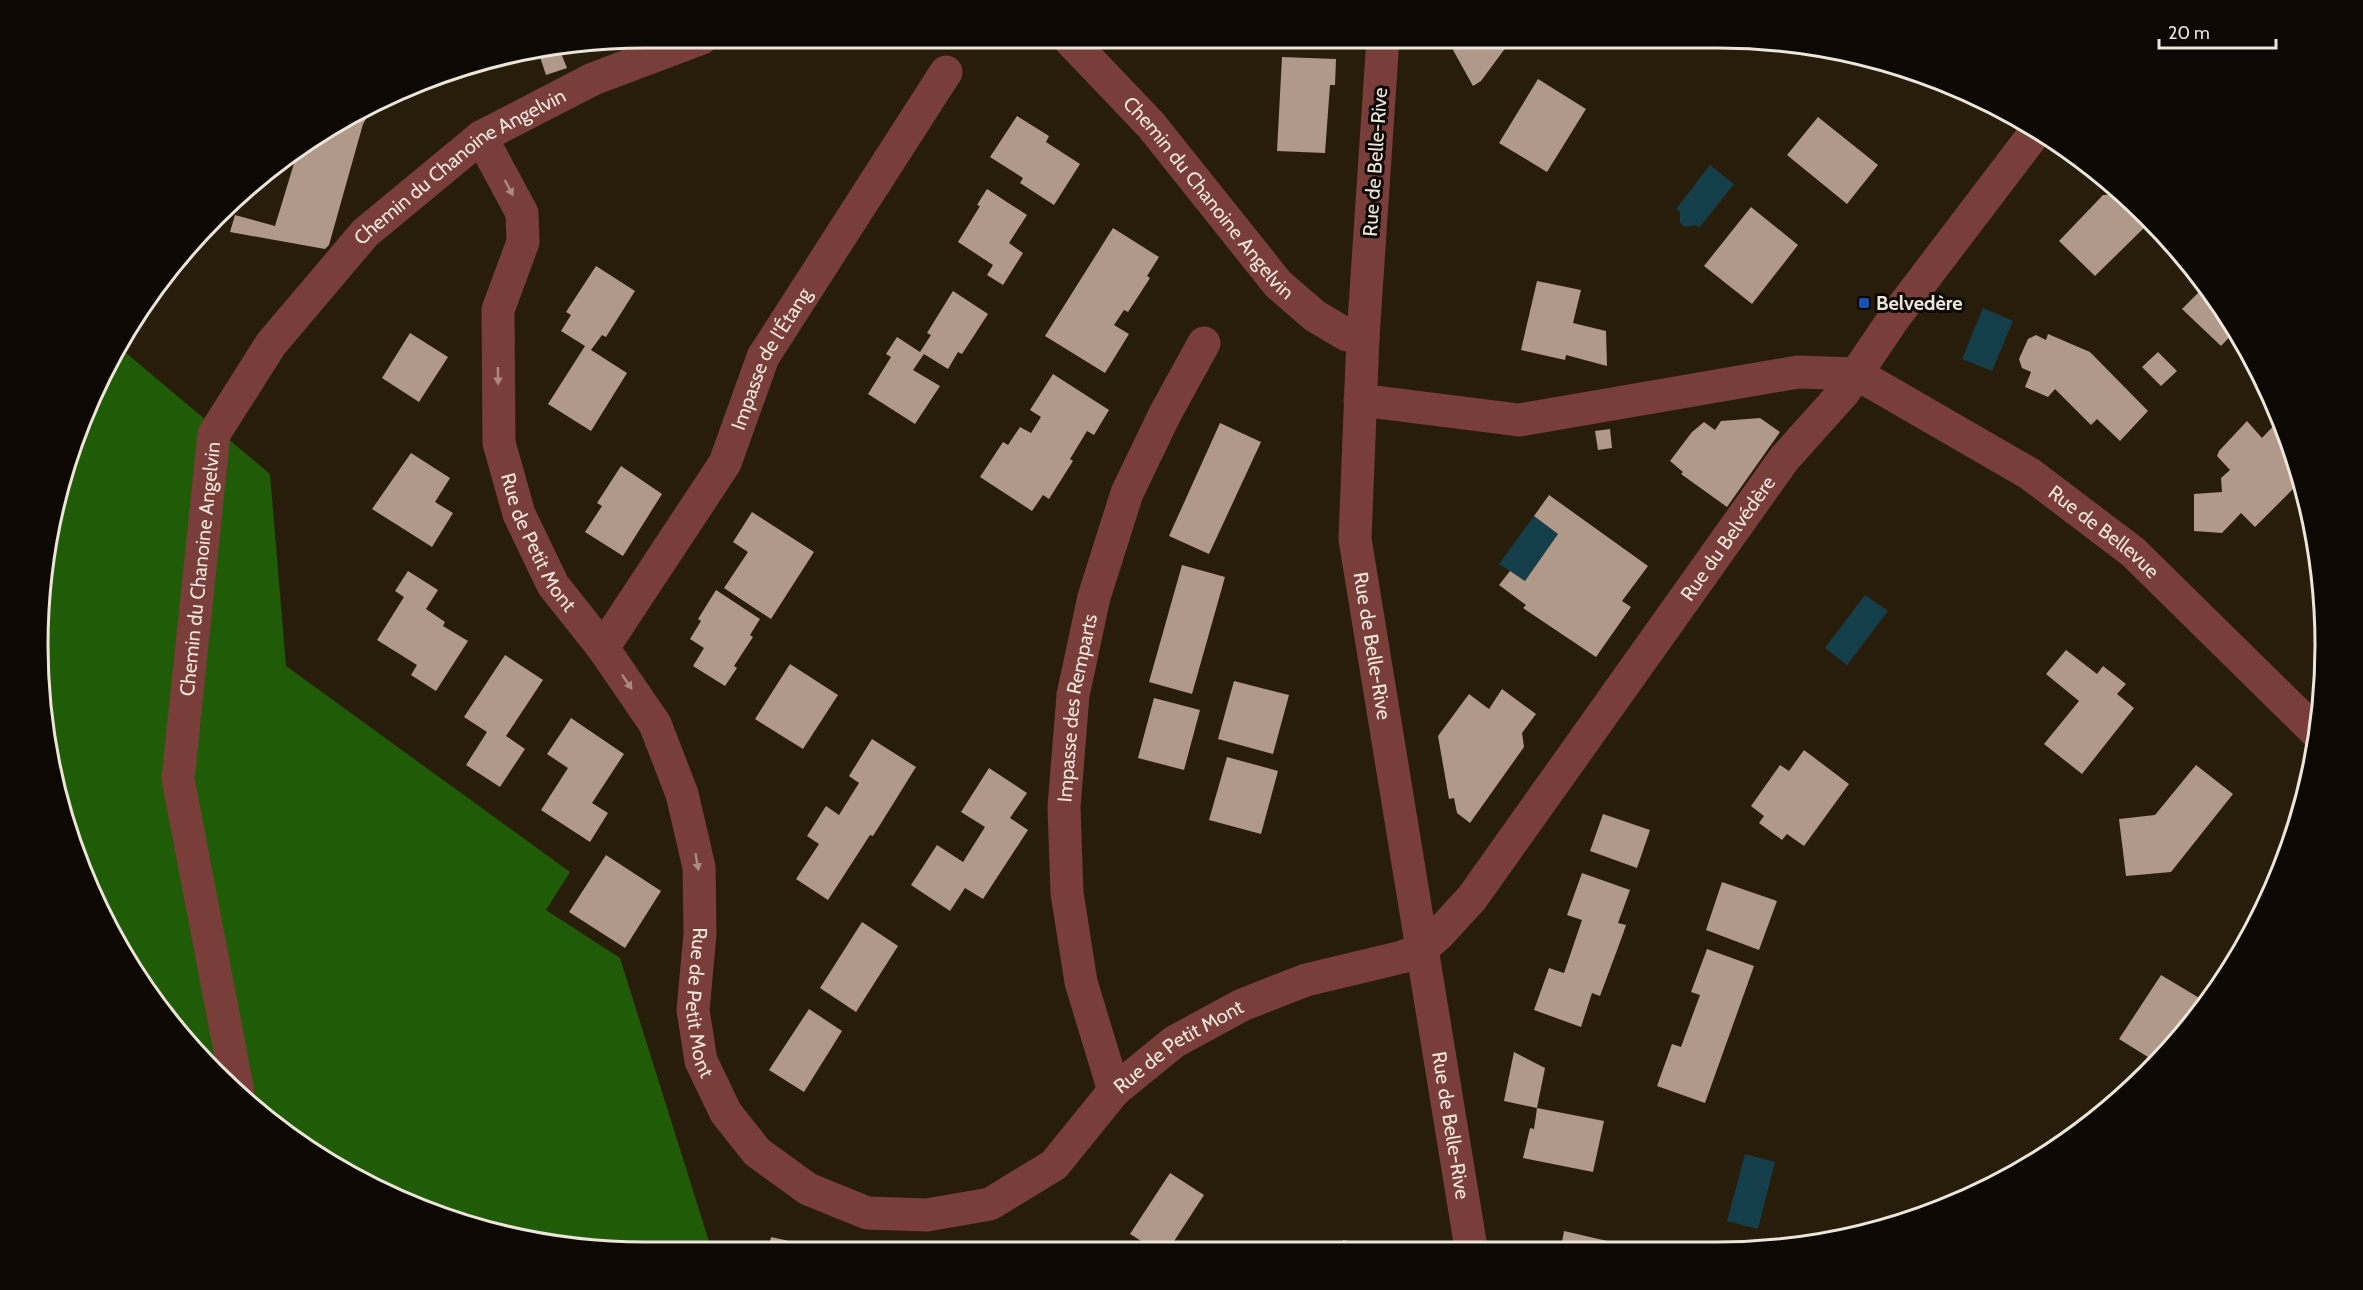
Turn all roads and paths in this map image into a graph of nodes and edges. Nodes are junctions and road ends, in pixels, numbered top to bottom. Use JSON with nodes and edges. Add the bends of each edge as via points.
{"nodes":[{"id":1,"x":675,"y":48,"type":"edge"},
{"id":2,"x":1078,"y":48,"type":"edge"},
{"id":3,"x":1382,"y":48,"type":"edge"},
{"id":4,"x":946,"y":72,"type":"dead end"},
{"id":5,"x":481,"y":137,"type":"junction"},
{"id":6,"x":2032,"y":137,"type":"edge"},
{"id":7,"x":1363,"y":337,"type":"junction"},
{"id":8,"x":1204,"y":343,"type":"dead end"},
{"id":9,"x":1857,"y":374,"type":"junction"},
{"id":10,"x":1360,"y":400,"type":"junction"},
{"id":11,"x":603,"y":648,"type":"junction"},
{"id":12,"x":2310,"y":726,"type":"edge"},
{"id":13,"x":1421,"y":950,"type":"junction"},
{"id":14,"x":236,"y":1079,"type":"edge"},
{"id":15,"x":1114,"y":1091,"type":"junction"},
{"id":16,"x":1470,"y":1242,"type":"edge"}],
"edges":[{"from":1,"to":5,"type":"street","name":"Chemin du Chanoine Angelvin","via":[[593,79]]},
{"from":2,"to":7,"type":"street","name":"Chemin du Chanoine Angelvin","via":[[1151,125],[1278,284],[1315,316],[1347,335]]},
{"from":3,"to":7,"type":"street","name":"Rue de Belle-Rive"},
{"from":4,"to":11,"type":"street","name":"Impasse de l'Étang","via":[[763,357],[725,463]]},
{"from":5,"to":11,"type":"street","name":"Rue de Petit Mont","one_way":true,"via":[[522,213],[523,242],[498,310],[499,443],[519,514],[553,585]]},
{"from":5,"to":14,"type":"street","name":"Chemin du Chanoine Angelvin","via":[[365,233],[271,344],[214,434],[178,779]]},
{"from":6,"to":9,"type":"street","name":"Rue du Belvédère","via":[[1894,318]]},
{"from":7,"to":10,"type":"street","name":"Rue de Belle-Rive"},
{"from":8,"to":15,"type":"street","name":"Impasse des Remparts","via":[[1128,493],[1094,597],[1073,695],[1064,807],[1067,893],[1081,982]]},
{"from":9,"to":10,"type":"street","via":[[1798,372],[1519,420]]},
{"from":9,"to":12,"type":"street","name":"Rue de Bellevue","via":[[2030,474],[2133,552]]},
{"from":9,"to":13,"type":"street","name":"Rue du Belvédère","via":[[1784,459],[1472,897]]},
{"from":10,"to":13,"type":"street","name":"Rue de Belle-Rive","via":[[1355,538]]},
{"from":11,"to":15,"type":"street","name":"Rue de Petit Mont","one_way":true,"via":[[655,724],[682,794],[699,867],[700,934],[693,1010],[701,1061],[726,1113],[757,1152],[808,1189],[867,1213],[927,1215],[990,1204],[1054,1165]]},
{"from":13,"to":15,"type":"street","name":"Rue de Petit Mont","via":[[1306,980],[1242,1005],[1174,1042]]},
{"from":13,"to":16,"type":"street","name":"Rue de Belle-Rive"}]}
